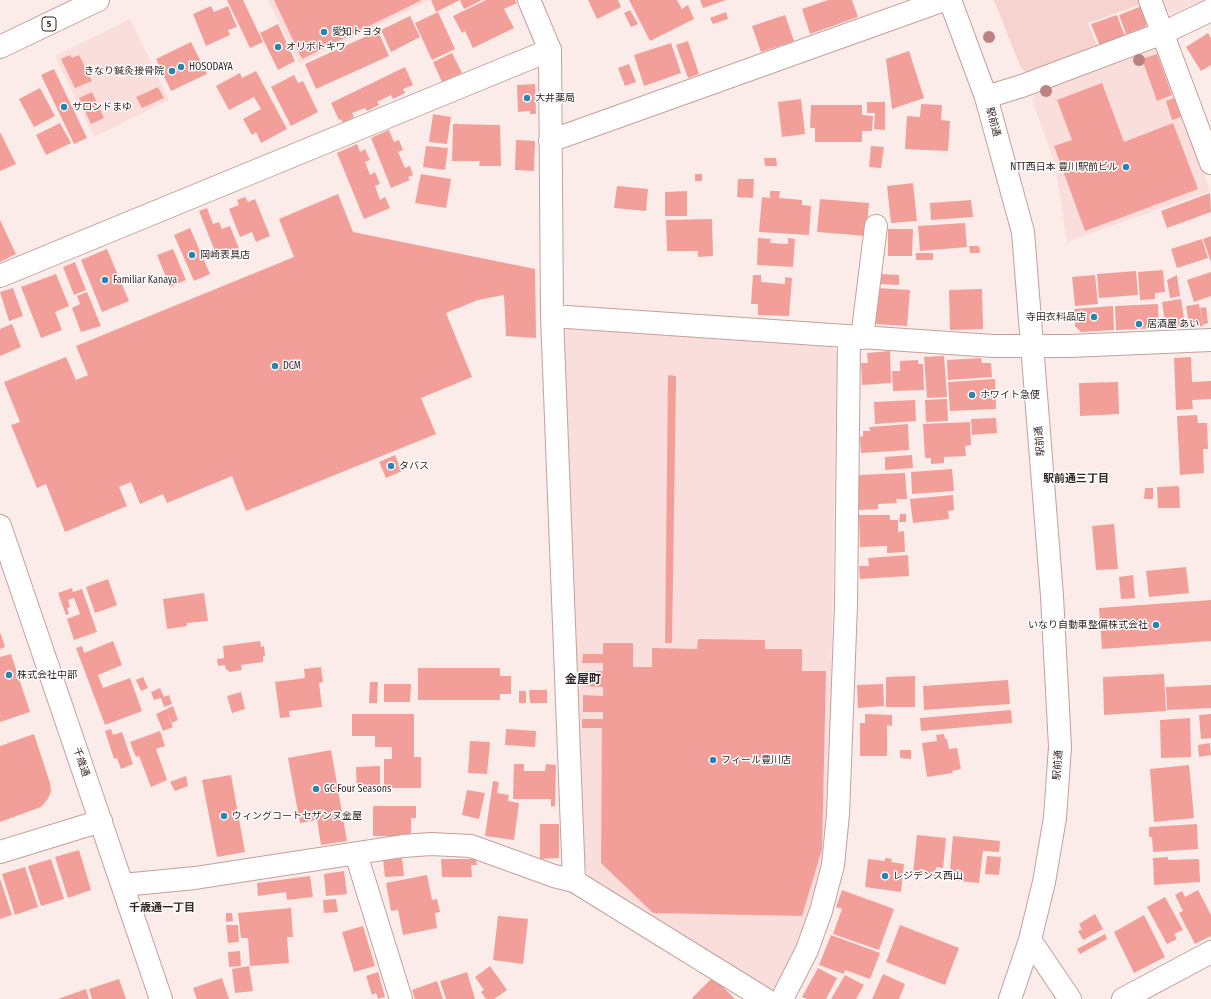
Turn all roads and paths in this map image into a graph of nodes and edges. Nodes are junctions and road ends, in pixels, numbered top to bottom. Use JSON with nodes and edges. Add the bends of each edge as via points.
{"nodes":[{"id":1,"x":98,"y":0,"type":"edge"},
{"id":2,"x":529,"y":0,"type":"edge"},
{"id":3,"x":944,"y":0,"type":"edge"},
{"id":4,"x":950,"y":0,"type":"edge"},
{"id":5,"x":1150,"y":0,"type":"edge"},
{"id":6,"x":1211,"y":10,"type":"edge"},
{"id":7,"x":1163,"y":33,"type":"junction"},
{"id":8,"x":0,"y":47,"type":"edge"},
{"id":9,"x":550,"y":50,"type":"junction"},
{"id":10,"x":986,"y":97,"type":"junction"},
{"id":11,"x":550,"y":141,"type":"junction"},
{"id":12,"x":1211,"y":163,"type":"edge"},
{"id":13,"x":876,"y":226,"type":"dead end"},
{"id":14,"x":0,"y":276,"type":"edge"},
{"id":15,"x":552,"y":316,"type":"junction"},
{"id":16,"x":855,"y":338,"type":"junction"},
{"id":17,"x":1211,"y":340,"type":"edge"},
{"id":18,"x":1033,"y":346,"type":"junction"},
{"id":19,"x":0,"y":526,"type":"edge"},
{"id":20,"x":101,"y":821,"type":"junction"},
{"id":21,"x":0,"y":852,"type":"edge"},
{"id":22,"x":356,"y":854,"type":"junction"},
{"id":23,"x":574,"y":881,"type":"junction"},
{"id":24,"x":123,"y":885,"type":"junction"},
{"id":25,"x":1030,"y":940,"type":"junction"},
{"id":26,"x":1211,"y":952,"type":"edge"},
{"id":27,"x":161,"y":999,"type":"edge"},
{"id":28,"x":401,"y":999,"type":"edge"},
{"id":29,"x":765,"y":999,"type":"edge"},
{"id":30,"x":782,"y":999,"type":"edge"},
{"id":31,"x":1010,"y":999,"type":"edge"},
{"id":32,"x":1070,"y":999,"type":"edge"},
{"id":33,"x":1123,"y":999,"type":"edge"}],
"edges":[{"from":1,"to":8,"type":"street","number":"5"},
{"from":2,"to":9,"type":"street"},
{"from":3,"to":11,"type":"street"},
{"from":4,"to":10,"type":"street","name":"駅前通"},
{"from":5,"to":7,"type":"street"},
{"from":6,"to":7,"type":"street"},
{"from":7,"to":10,"type":"street"},
{"from":7,"to":12,"type":"street"},
{"from":9,"to":11,"type":"street"},
{"from":9,"to":14,"type":"street"},
{"from":10,"to":18,"type":"street","name":"駅前通","via":[[1023,232]]},
{"from":11,"to":15,"type":"street"},
{"from":13,"to":16,"type":"street"},
{"from":15,"to":16,"type":"street"},
{"from":15,"to":23,"type":"street"},
{"from":16,"to":18,"type":"street"},
{"from":16,"to":30,"type":"street","via":[[838,814],[833,865],[812,937]]},
{"from":17,"to":18,"type":"street"},
{"from":18,"to":25,"type":"street","name":"駅前通","via":[[1052,596],[1060,747],[1055,818],[1044,882]]},
{"from":19,"to":20,"type":"street","name":"千歳通"},
{"from":20,"to":21,"type":"street"},
{"from":20,"to":24,"type":"street","name":"千歳通"},
{"from":22,"to":23,"type":"street","via":[[431,844],[471,846]]},
{"from":22,"to":24,"type":"street","via":[[181,880]]},
{"from":22,"to":28,"type":"street"},
{"from":23,"to":29,"type":"street"},
{"from":24,"to":27,"type":"street","name":"千歳通"},
{"from":25,"to":31,"type":"street","name":"駅前通"},
{"from":25,"to":32,"type":"street"},
{"from":26,"to":33,"type":"street"}]}
